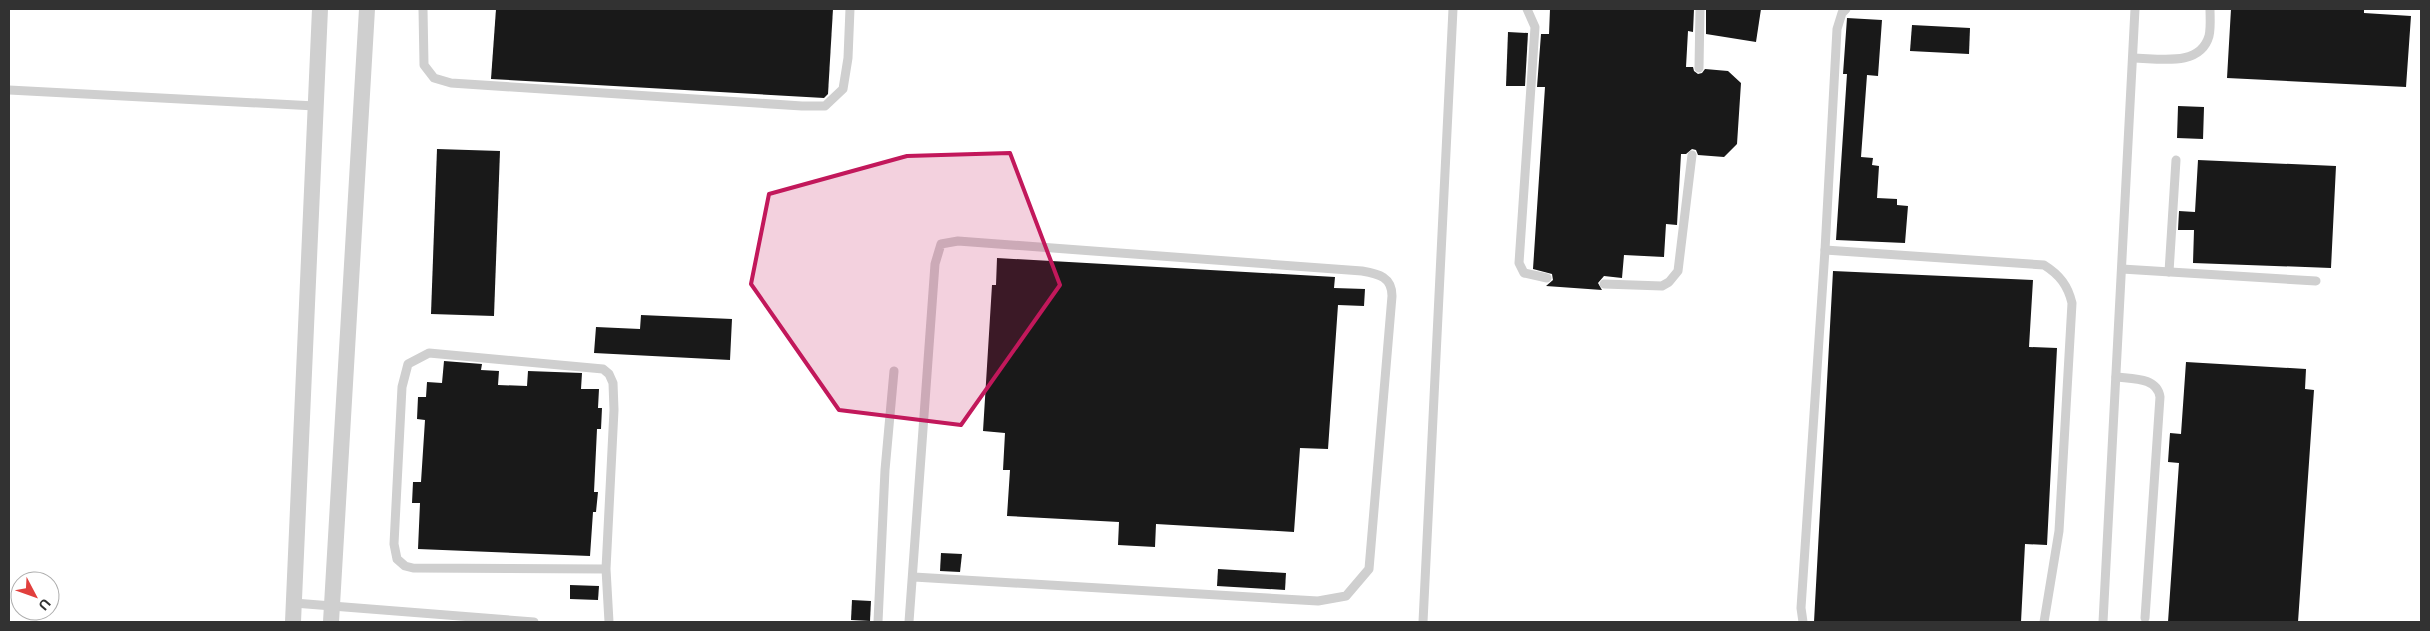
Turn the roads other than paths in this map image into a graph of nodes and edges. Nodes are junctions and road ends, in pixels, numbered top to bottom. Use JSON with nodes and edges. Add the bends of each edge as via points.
{"nodes":[{"id":1,"x":320,"y":9,"type":"edge"},
{"id":2,"x":367,"y":9,"type":"edge"},
{"id":3,"x":423,"y":9,"type":"edge"},
{"id":4,"x":850,"y":9,"type":"edge"},
{"id":5,"x":1453,"y":9,"type":"edge"},
{"id":6,"x":1526,"y":9,"type":"edge"},
{"id":7,"x":1700,"y":9,"type":"edge"},
{"id":8,"x":1846,"y":9,"type":"edge"},
{"id":9,"x":2135,"y":9,"type":"edge"},
{"id":10,"x":2210,"y":9,"type":"edge"},
{"id":11,"x":2133,"y":58,"type":"junction"},
{"id":12,"x":1699,"y":68,"type":"dead end"},
{"id":13,"x":9,"y":90,"type":"edge"},
{"id":14,"x":315,"y":106,"type":"junction"},
{"id":15,"x":1692,"y":155,"type":"dead end"},
{"id":16,"x":2176,"y":160,"type":"dead end"},
{"id":17,"x":1825,"y":250,"type":"junction"},
{"id":18,"x":2122,"y":269,"type":"junction"},
{"id":19,"x":2169,"y":272,"type":"junction"},
{"id":20,"x":1547,"y":278,"type":"dead end"},
{"id":21,"x":2316,"y":281,"type":"dead end"},
{"id":22,"x":1604,"y":284,"type":"dead end"},
{"id":23,"x":894,"y":370,"type":"dead end"},
{"id":24,"x":2116,"y":377,"type":"junction"},
{"id":25,"x":606,"y":569,"type":"junction"},
{"id":26,"x":914,"y":577,"type":"junction"},
{"id":27,"x":294,"y":603,"type":"junction"},
{"id":28,"x":332,"y":615,"type":"edge"},
{"id":29,"x":2146,"y":618,"type":"dead end"},
{"id":30,"x":293,"y":622,"type":"edge"},
{"id":31,"x":534,"y":622,"type":"edge"},
{"id":32,"x":609,"y":622,"type":"edge"},
{"id":33,"x":878,"y":622,"type":"edge"},
{"id":34,"x":909,"y":622,"type":"edge"},
{"id":35,"x":1423,"y":622,"type":"edge"},
{"id":36,"x":1803,"y":622,"type":"edge"},
{"id":37,"x":2044,"y":622,"type":"edge"},
{"id":38,"x":2103,"y":622,"type":"edge"}],
"edges":[{"from":1,"to":14,"type":"street"},
{"from":2,"to":28,"type":"street"},
{"from":3,"to":4,"type":"lane","via":[[424,64],[434,78],[451,83],[802,106],[825,106],[843,89]]},
{"from":5,"to":35,"type":"lane"},
{"from":6,"to":20,"type":"lane","via":[[1535,27],[1519,263],[1524,273]]},
{"from":7,"to":12,"type":"lane"},
{"from":8,"to":17,"type":"lane","via":[[1837,29]]},
{"from":9,"to":11,"type":"lane"},
{"from":10,"to":11,"type":"lane","via":[[2209,37],[2194,56],[2185,59]]},
{"from":11,"to":18,"type":"lane"},
{"from":13,"to":14,"type":"lane"},
{"from":14,"to":27,"type":"street"},
{"from":15,"to":22,"type":"lane","via":[[1678,271],[1662,286]]},
{"from":16,"to":19,"type":"lane"},
{"from":17,"to":36,"type":"lane","via":[[1801,608]]},
{"from":17,"to":37,"type":"lane","via":[[2038,264],[2053,271],[2069,291],[2072,304],[2059,531]]},
{"from":18,"to":19,"type":"lane"},
{"from":18,"to":24,"type":"lane"},
{"from":19,"to":21,"type":"lane"},
{"from":23,"to":33,"type":"lane","via":[[885,470]]},
{"from":24,"to":29,"type":"lane","via":[[2152,384],[2159,390],[2160,397]]},
{"from":24,"to":38,"type":"lane"},
{"from":25,"to":25,"type":"lane","via":[[614,410],[613,383],[609,374],[603,369],[429,353],[408,364],[402,386],[394,544],[397,560],[413,568]]},
{"from":25,"to":32,"type":"lane"},
{"from":26,"to":26,"type":"lane","via":[[935,264],[941,244],[968,242],[1362,270],[1380,274],[1389,281],[1392,296],[1369,569],[1346,596],[1318,601]]},
{"from":26,"to":34,"type":"lane"},
{"from":27,"to":28,"type":"lane"},
{"from":27,"to":30,"type":"street"},
{"from":28,"to":31,"type":"lane"}]}
